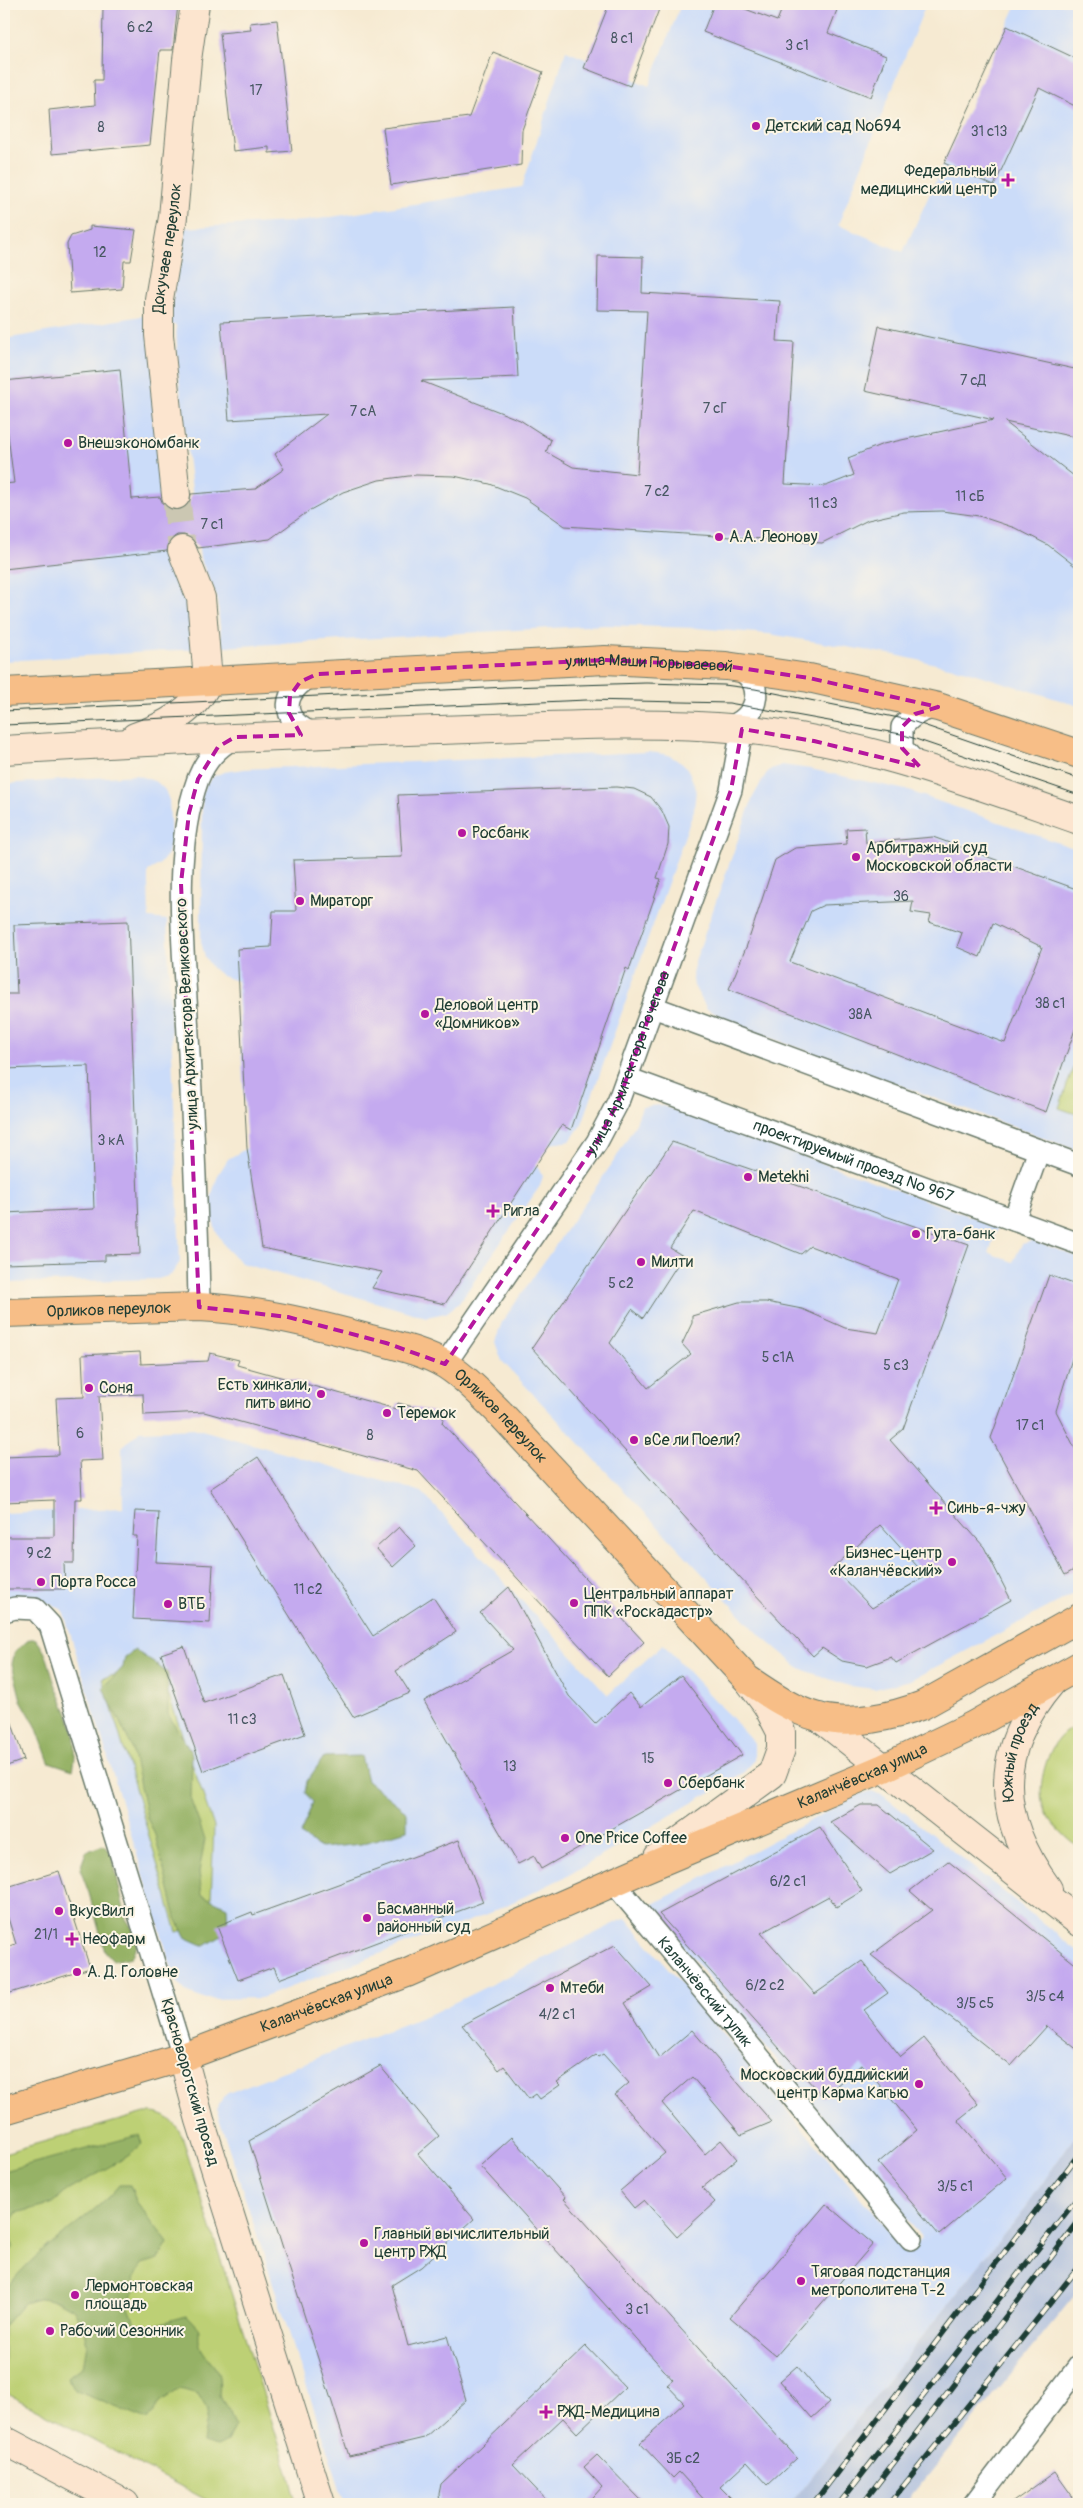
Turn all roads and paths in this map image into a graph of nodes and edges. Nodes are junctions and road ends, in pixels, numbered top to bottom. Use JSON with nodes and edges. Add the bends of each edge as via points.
{"nodes":[{"id":1,"x":195,"y":4,"type":"edge"},
{"id":2,"x":176,"y":495,"type":"tunnel mouth"},
{"id":3,"x":182,"y":550,"type":"tunnel mouth"},
{"id":4,"x":726,"y":666,"type":"junction"},
{"id":5,"x":316,"y":674,"type":"junction"},
{"id":6,"x":208,"y":680,"type":"junction"},
{"id":7,"x":4,"y":692,"type":"edge"},
{"id":8,"x":938,"y":707,"type":"junction"},
{"id":9,"x":733,"y":729,"type":"junction"},
{"id":10,"x":316,"y":734,"type":"junction"},
{"id":11,"x":234,"y":737,"type":"junction"},
{"id":12,"x":122,"y":742,"type":"junction"},
{"id":13,"x":4,"y":750,"type":"edge"},
{"id":14,"x":1079,"y":754,"type":"edge"},
{"id":15,"x":920,"y":767,"type":"junction"},
{"id":16,"x":1079,"y":820,"type":"edge"},
{"id":17,"x":653,"y":1007,"type":"junction"},
{"id":18,"x":627,"y":1078,"type":"junction"},
{"id":19,"x":1039,"y":1150,"type":"junction"},
{"id":20,"x":1079,"y":1165,"type":"edge"},
{"id":21,"x":1014,"y":1220,"type":"junction"},
{"id":22,"x":1079,"y":1244,"type":"edge"},
{"id":23,"x":199,"y":1307,"type":"junction"},
{"id":24,"x":4,"y":1313,"type":"edge"},
{"id":25,"x":445,"y":1364,"type":"junction"},
{"id":26,"x":4,"y":1612,"type":"edge"},
{"id":27,"x":1079,"y":1618,"type":"edge"},
{"id":28,"x":1079,"y":1666,"type":"edge"},
{"id":29,"x":747,"y":1679,"type":"junction"},
{"id":30,"x":1052,"y":1682,"type":"junction"},
{"id":31,"x":820,"y":1718,"type":"junction"},
{"id":32,"x":884,"y":1768,"type":"junction"},
{"id":33,"x":639,"y":1871,"type":"junction"},
{"id":34,"x":614,"y":1883,"type":"junction"},
{"id":35,"x":1071,"y":1915,"type":"edge"},
{"id":36,"x":183,"y":2057,"type":"junction"},
{"id":37,"x":4,"y":2110,"type":"edge"},
{"id":38,"x":911,"y":2239,"type":"dead end"},
{"id":39,"x":1079,"y":2366,"type":"edge"},
{"id":40,"x":4,"y":2440,"type":"edge"},
{"id":41,"x":125,"y":2504,"type":"edge"},
{"id":42,"x":321,"y":2504,"type":"edge"},
{"id":43,"x":974,"y":2504,"type":"edge"}],
"edges":[{"from":1,"to":2,"type":"main road","name":"Докучаев переулок","via":[[173,217],[159,299],[159,335]]},
{"from":3,"to":6,"type":"main road","via":[[201,598]]},
{"from":4,"to":5,"type":"main road","name":"улица Маши Порываевой","via":[[605,660]]},
{"from":4,"to":8,"type":"main road","name":"улица Маши Порываевой","via":[[844,685]]},
{"from":4,"to":9,"type":"street","via":[[736,668],[750,680],[756,698],[749,716]]},
{"from":5,"to":6,"type":"main road","name":"улица Маши Порываевой"},
{"from":5,"to":10,"type":"street","via":[[294,688],[288,704],[293,721]]},
{"from":6,"to":7,"type":"main road","name":"улица Маши Порываевой"},
{"from":6,"to":12,"type":"main road","via":[[198,701],[150,732]]},
{"from":8,"to":14,"type":"main road","name":"улица Маши Порываевой"},
{"from":8,"to":15,"type":"street","via":[[915,714],[902,727],[902,748]]},
{"from":9,"to":10,"type":"main road","via":[[628,724]]},
{"from":9,"to":15,"type":"main road","via":[[814,741]]},
{"from":9,"to":17,"type":"street","name":"улица Архитектора Рочегова","via":[[731,790]]},
{"from":10,"to":11,"type":"main road"},
{"from":11,"to":12,"type":"main road"},
{"from":11,"to":23,"type":"street","name":"улица Архитектора Великовского","via":[[208,758],[198,779],[181,883]]},
{"from":12,"to":13,"type":"main road"},
{"from":15,"to":16,"type":"main road"},
{"from":17,"to":18,"type":"street","name":"улица Архитектора Рочегова"},
{"from":17,"to":19,"type":"street"},
{"from":18,"to":21,"type":"street","name":"проектируемый проезд № 967"},
{"from":18,"to":25,"type":"street","name":"улица Архитектора Рочегова","via":[[596,1142]]},
{"from":19,"to":20,"type":"street"},
{"from":19,"to":21,"type":"street"},
{"from":21,"to":22,"type":"street","name":"проектируемый проезд № 967"},
{"from":23,"to":24,"type":"main road","name":"Орликов переулок"},
{"from":23,"to":25,"type":"main road","name":"Орликов переулок","via":[[288,1317],[386,1343]]},
{"from":25,"to":29,"type":"main road","name":"Орликов переулок","via":[[500,1412]]},
{"from":26,"to":36,"type":"street","name":"Красноворотский проезд","via":[[15,1608],[35,1609],[50,1624]]},
{"from":27,"to":31,"type":"main road","via":[[924,1705],[897,1715],[861,1720]]},
{"from":28,"to":30,"type":"main road","name":"Каланчёвская улица"},
{"from":29,"to":31,"type":"main road","name":"Орликов переулок","via":[[778,1699]]},
{"from":29,"to":33,"type":"main road","name":"Каланчёвская улица","via":[[767,1704],[781,1732],[781,1749],[772,1774]]},
{"from":30,"to":32,"type":"main road","name":"Каланчёвская улица","via":[[972,1726]]},
{"from":30,"to":35,"type":"main road","name":"Южный проезд","via":[[1017,1733],[1010,1755],[1008,1793],[1019,1840],[1034,1870]]},
{"from":31,"to":32,"type":"main road","name":"Орликов переулок"},
{"from":32,"to":33,"type":"main road","name":"Каланчёвская улица"},
{"from":32,"to":35,"type":"main road","name":"Южный проезд"},
{"from":33,"to":34,"type":"main road","name":"Каланчёвская улица"},
{"from":34,"to":36,"type":"main road","name":"Каланчёвская улица","via":[[407,1973]]},
{"from":34,"to":38,"type":"street","name":"Каланчёвский тупик"},
{"from":36,"to":37,"type":"main road","name":"Каланчёвская улица"},
{"from":36,"to":42,"type":"main road","name":"Красноворотский проезд","via":[[205,2137]]},
{"from":39,"to":43,"type":"street"},
{"from":40,"to":41,"type":"main road"}]}
